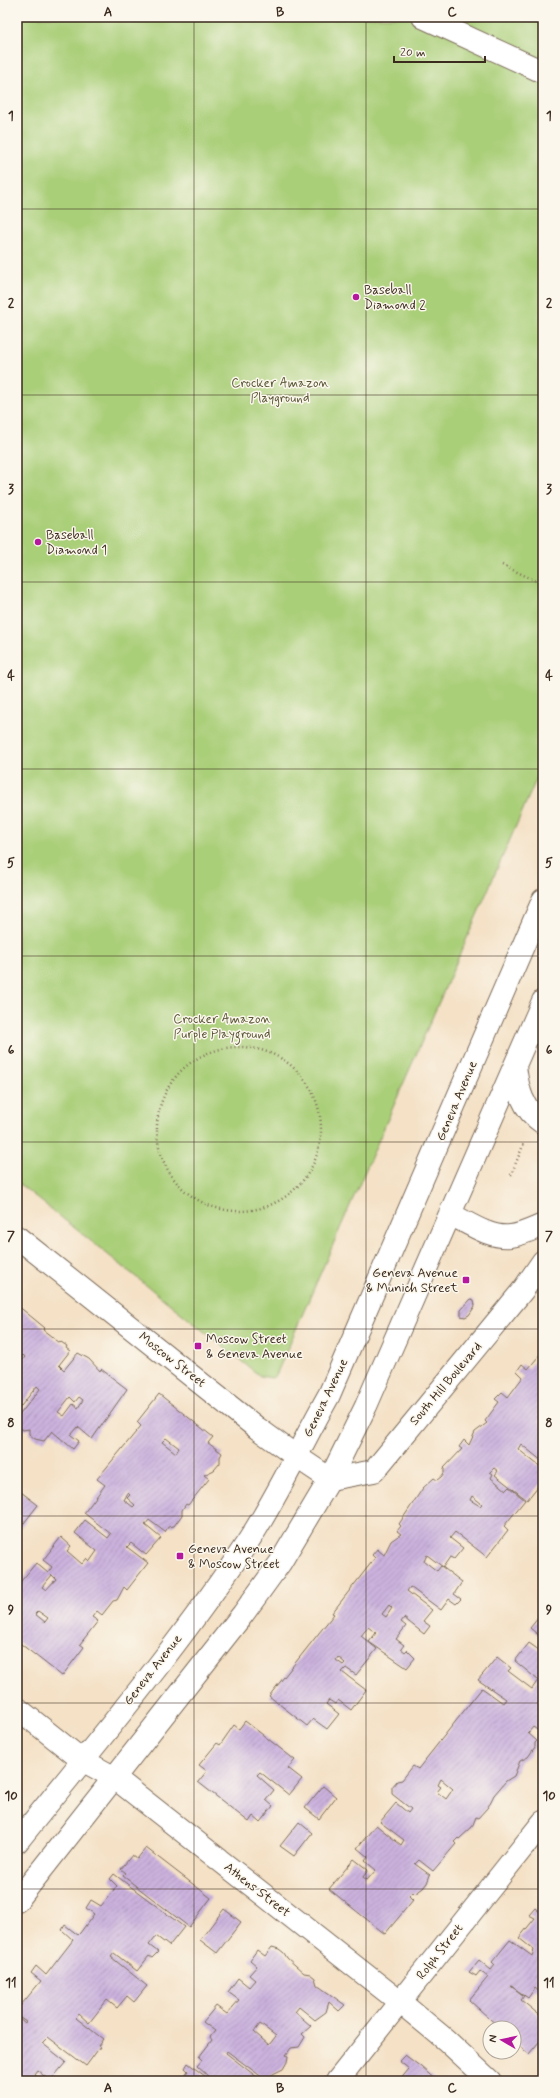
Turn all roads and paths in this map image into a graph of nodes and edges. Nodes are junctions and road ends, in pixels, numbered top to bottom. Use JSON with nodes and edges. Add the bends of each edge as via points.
{"nodes":[{"id":1,"x":423,"y":17,"type":"edge"},
{"id":2,"x":543,"y":72,"type":"edge"},
{"id":3,"x":502,"y":565,"type":"dead end"},
{"id":4,"x":543,"y":584,"type":"edge"},
{"id":5,"x":543,"y":900,"type":"edge"},
{"id":6,"x":543,"y":1001,"type":"edge"},
{"id":7,"x":515,"y":1066,"type":"junction"},
{"id":8,"x":294,"y":1067,"type":"joint"},
{"id":9,"x":543,"y":1123,"type":"edge"},
{"id":10,"x":526,"y":1138,"type":"dead end"},
{"id":11,"x":511,"y":1175,"type":"dead end"},
{"id":12,"x":450,"y":1214,"type":"junction"},
{"id":13,"x":543,"y":1225,"type":"edge"},
{"id":14,"x":17,"y":1236,"type":"edge"},
{"id":15,"x":543,"y":1261,"type":"edge"},
{"id":16,"x":297,"y":1458,"type":"junction"},
{"id":17,"x":330,"y":1479,"type":"junction"},
{"id":18,"x":17,"y":1708,"type":"edge"},
{"id":19,"x":82,"y":1760,"type":"junction"},
{"id":20,"x":115,"y":1778,"type":"junction"},
{"id":21,"x":543,"y":1822,"type":"edge"},
{"id":22,"x":17,"y":1842,"type":"edge"},
{"id":23,"x":17,"y":1901,"type":"edge"},
{"id":24,"x":400,"y":2002,"type":"junction"},
{"id":25,"x":337,"y":2081,"type":"edge"},
{"id":26,"x":490,"y":2081,"type":"edge"}],
"edges":[{"from":1,"to":2,"type":"main road"},
{"from":3,"to":4,"type":"path"},
{"from":5,"to":16,"type":"main road","name":"Geneva Avenue","via":[[329,1395]]},
{"from":6,"to":7,"type":"main road"},
{"from":7,"to":9,"type":"main road","via":[[519,1094],[535,1118]]},
{"from":7,"to":12,"type":"main road"},
{"from":8,"to":8,"type":"path","via":[[273,1053],[244,1046],[226,1047],[210,1052],[193,1060],[180,1072],[167,1088],[159,1110],[157,1132],[162,1157],[179,1185],[196,1199],[227,1210],[251,1210],[271,1204],[291,1192],[304,1178],[316,1157],[321,1132],[316,1100]]},
{"from":10,"to":11,"type":"path"},
{"from":12,"to":13,"type":"main road","via":[[501,1236],[511,1236]]},
{"from":12,"to":17,"type":"main road","via":[[366,1406]]},
{"from":14,"to":16,"type":"main road","name":"Moscow Street"},
{"from":15,"to":17,"type":"main road","name":"South Hill Boulevard","via":[[523,1290],[374,1471]]},
{"from":16,"to":17,"type":"main road","name":"Moscow Street"},
{"from":16,"to":19,"type":"main road","name":"Geneva Avenue","via":[[250,1538],[214,1591]]},
{"from":17,"to":20,"type":"main road","via":[[280,1563]]},
{"from":18,"to":19,"type":"main road","name":"Athens Street"},
{"from":19,"to":20,"type":"main road","name":"Athens Street"},
{"from":19,"to":22,"type":"main road","name":"Geneva Avenue"},
{"from":20,"to":23,"type":"main road"},
{"from":20,"to":24,"type":"main road","name":"Athens Street"},
{"from":21,"to":24,"type":"main road","name":"Rolph Street"},
{"from":24,"to":25,"type":"main road","name":"Rolph Street"},
{"from":24,"to":26,"type":"main road","name":"Athens Street"}]}
